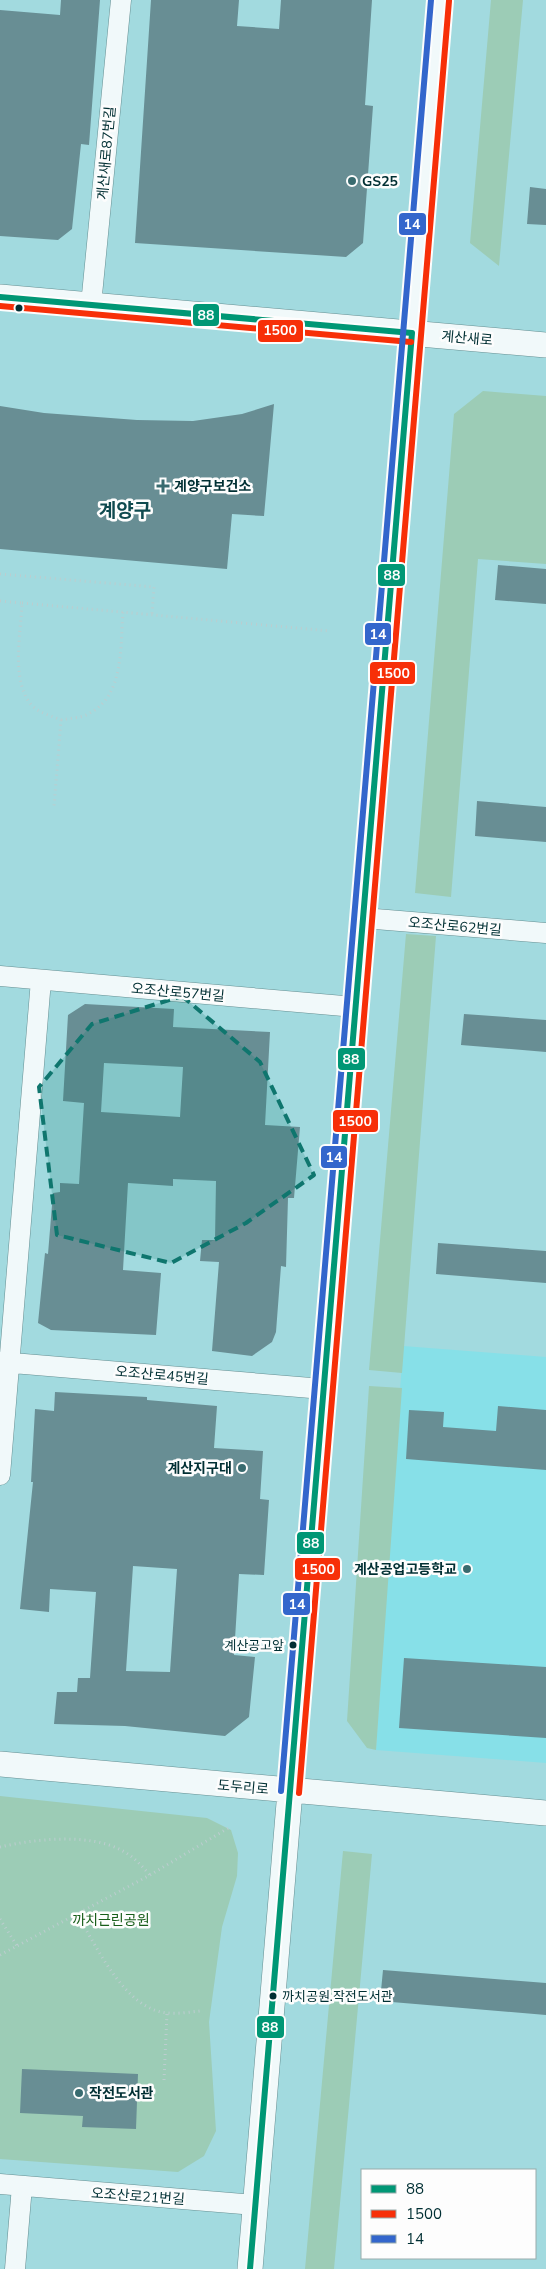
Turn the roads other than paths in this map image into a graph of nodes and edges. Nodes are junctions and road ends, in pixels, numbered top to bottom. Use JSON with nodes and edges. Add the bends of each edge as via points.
{"nodes":[{"id":1,"x":121,"y":0,"type":"edge"},
{"id":2,"x":440,"y":0,"type":"edge"},
{"id":3,"x":0,"y":297,"type":"edge"},
{"id":4,"x":91,"y":305,"type":"junction"},
{"id":5,"x":412,"y":333,"type":"junction"},
{"id":6,"x":546,"y":344,"type":"edge"},
{"id":7,"x":363,"y":918,"type":"junction"},
{"id":8,"x":546,"y":933,"type":"edge"},
{"id":9,"x":0,"y":976,"type":"edge"},
{"id":10,"x":41,"y":980,"type":"junction"},
{"id":11,"x":356,"y":1008,"type":"junction"},
{"id":12,"x":5,"y":1362,"type":"edge"},
{"id":13,"x":324,"y":1389,"type":"junction"},
{"id":14,"x":0,"y":1475,"type":"edge"},
{"id":15,"x":0,"y":1764,"type":"edge"},
{"id":16,"x":290,"y":1792,"type":"junction"},
{"id":17,"x":546,"y":1813,"type":"edge"},
{"id":18,"x":0,"y":2184,"type":"edge"},
{"id":19,"x":22,"y":2186,"type":"junction"},
{"id":20,"x":255,"y":2204,"type":"junction"},
{"id":21,"x":14,"y":2269,"type":"edge"},
{"id":22,"x":250,"y":2269,"type":"edge"}],
"edges":[{"from":1,"to":4,"type":"street","name":"계산새로87번길"},
{"from":2,"to":5,"type":"street"},
{"from":3,"to":4,"type":"street","name":"계산새로"},
{"from":4,"to":5,"type":"street","name":"계산새로"},
{"from":5,"to":6,"type":"street","name":"계산새로"},
{"from":5,"to":7,"type":"street"},
{"from":7,"to":8,"type":"street","name":"오조산로62번길"},
{"from":7,"to":11,"type":"street"},
{"from":9,"to":10,"type":"street","name":"오조산로57번길"},
{"from":10,"to":11,"type":"street","name":"오조산로57번길"},
{"from":10,"to":12,"type":"street"},
{"from":11,"to":13,"type":"street"},
{"from":12,"to":13,"type":"street","name":"오조산로45번길"},
{"from":12,"to":14,"type":"street"},
{"from":13,"to":16,"type":"street"},
{"from":15,"to":16,"type":"street","name":"도두리로"},
{"from":16,"to":17,"type":"street","name":"도두리로"},
{"from":16,"to":20,"type":"street"},
{"from":18,"to":19,"type":"street","name":"오조산로21번길"},
{"from":19,"to":20,"type":"street","name":"오조산로21번길"},
{"from":19,"to":21,"type":"street"},
{"from":20,"to":22,"type":"street"}]}
